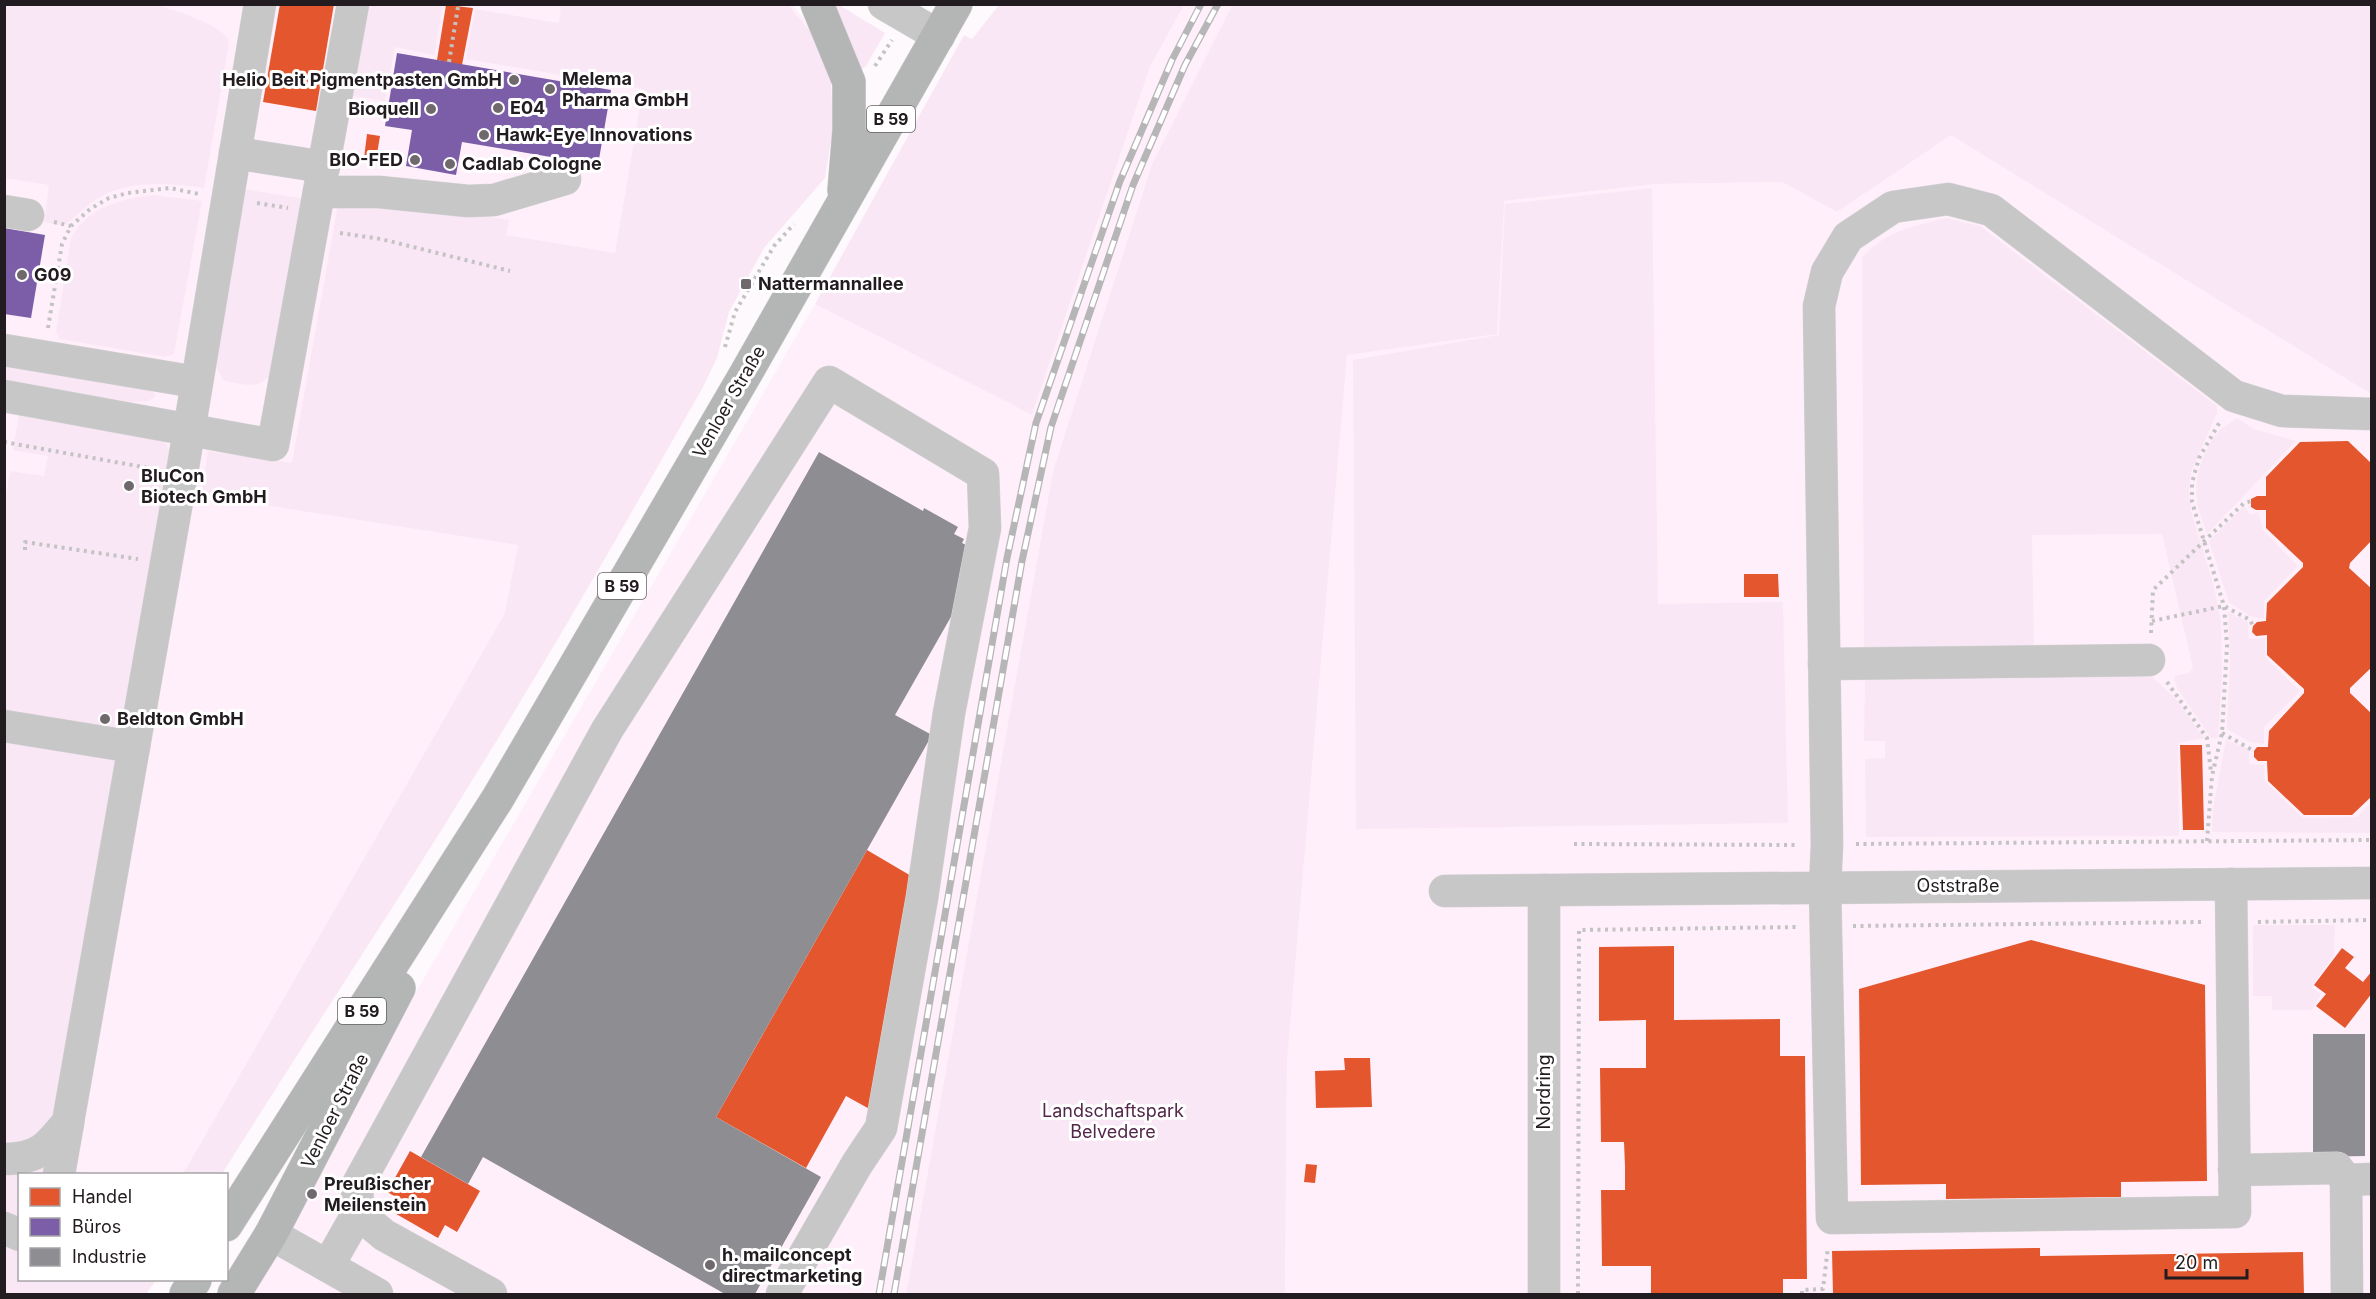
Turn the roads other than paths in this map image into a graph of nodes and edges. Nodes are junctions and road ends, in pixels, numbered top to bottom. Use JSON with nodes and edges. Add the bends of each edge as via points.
{"nodes":[{"id":1,"x":260,"y":4,"type":"edge"},
{"id":2,"x":353,"y":4,"type":"edge"},
{"id":3,"x":817,"y":4,"type":"edge"},
{"id":4,"x":956,"y":4,"type":"edge"},
{"id":5,"x":895,"y":11,"type":"edge"},
{"id":6,"x":939,"y":36,"type":"junction"},
{"id":7,"x":235,"y":153,"type":"junction"},
{"id":8,"x":565,"y":178,"type":"dead end"},
{"id":9,"x":318,"y":201,"type":"junction"},
{"id":10,"x":843,"y":201,"type":"junction"},
{"id":11,"x":4,"y":350,"type":"edge"},
{"id":12,"x":196,"y":382,"type":"junction"},
{"id":13,"x":4,"y":396,"type":"edge"},
{"id":14,"x":2372,"y":414,"type":"edge"},
{"id":15,"x":189,"y":429,"type":"junction"},
{"id":16,"x":2150,"y":660,"type":"road end"},
{"id":17,"x":1824,"y":664,"type":"junction"},
{"id":18,"x":4,"y":726,"type":"edge"},
{"id":19,"x":134,"y":747,"type":"junction"},
{"id":20,"x":498,"y":798,"type":"junction"},
{"id":21,"x":2372,"y":883,"type":"edge"},
{"id":22,"x":2231,"y":884,"type":"junction"},
{"id":23,"x":1825,"y":888,"type":"junction"},
{"id":24,"x":1544,"y":890,"type":"junction"},
{"id":25,"x":1445,"y":891,"type":"dead end"},
{"id":26,"x":68,"y":1122,"type":"junction"},
{"id":27,"x":4,"y":1158,"type":"edge"},
{"id":28,"x":2234,"y":1170,"type":"junction"},
{"id":29,"x":60,"y":1173,"type":"edge"},
{"id":30,"x":2359,"y":1179,"type":"edge"},
{"id":31,"x":358,"y":1213,"type":"junction"},
{"id":32,"x":230,"y":1219,"type":"edge"},
{"id":33,"x":4,"y":1228,"type":"edge"},
{"id":34,"x":18,"y":1234,"type":"edge"},
{"id":35,"x":272,"y":1234,"type":"junction"},
{"id":36,"x":328,"y":1266,"type":"junction"},
{"id":37,"x":194,"y":1281,"type":"edge"},
{"id":38,"x":186,"y":1294,"type":"edge"},
{"id":39,"x":234,"y":1294,"type":"edge"},
{"id":40,"x":377,"y":1294,"type":"edge"},
{"id":41,"x":491,"y":1294,"type":"edge"},
{"id":42,"x":782,"y":1294,"type":"edge"},
{"id":43,"x":1544,"y":1294,"type":"edge"},
{"id":44,"x":2347,"y":1294,"type":"edge"}],
"edges":[{"from":1,"to":7,"type":"street"},
{"from":2,"to":9,"type":"street"},
{"from":3,"to":10,"type":"main road","via":[[849,82]]},
{"from":4,"to":6,"type":"main road","name":"Venloer Straße","number":"B 59"},
{"from":5,"to":6,"type":"street"},
{"from":6,"to":10,"type":"main road","name":"Venloer Straße","number":"B 59"},
{"from":7,"to":9,"type":"street"},
{"from":7,"to":12,"type":"street"},
{"from":8,"to":9,"type":"street","via":[[494,200],[379,192]]},
{"from":9,"to":15,"type":"street","via":[[273,445]]},
{"from":10,"to":20,"type":"main road","name":"Venloer Straße","number":"B 59"},
{"from":11,"to":12,"type":"street"},
{"from":12,"to":15,"type":"street"},
{"from":13,"to":15,"type":"street"},
{"from":14,"to":17,"type":"street","via":[[2282,411],[2234,396],[1991,210],[1948,199],[1893,207],[1848,237],[1827,272],[1819,306]]},
{"from":15,"to":19,"type":"street"},
{"from":16,"to":17,"type":"street"},
{"from":17,"to":23,"type":"street"},
{"from":18,"to":19,"type":"street"},
{"from":19,"to":26,"type":"street"},
{"from":20,"to":32,"type":"main road","name":"Venloer Straße","number":"B 59"},
{"from":20,"to":35,"type":"main road","name":"Venloer Straße","number":"B 59"},
{"from":21,"to":22,"type":"street","name":"Oststraße"},
{"from":22,"to":23,"type":"street","name":"Oststraße"},
{"from":22,"to":28,"type":"street"},
{"from":23,"to":24,"type":"street","name":"Oststraße"},
{"from":23,"to":28,"type":"street","via":[[1832,1218],[2235,1212]]},
{"from":24,"to":25,"type":"street","name":"Oststraße"},
{"from":24,"to":43,"type":"street","name":"Nordring"},
{"from":26,"to":27,"type":"street","via":[[50,1146],[24,1159]]},
{"from":26,"to":29,"type":"street"},
{"from":28,"to":30,"type":"street","via":[[2337,1168]]},
{"from":30,"to":44,"type":"street"},
{"from":31,"to":36,"type":"street"},
{"from":31,"to":41,"type":"street","via":[[384,1235]]},
{"from":31,"to":42,"type":"street","via":[[357,1186],[607,730],[829,382],[983,474],[985,528],[949,713],[922,898],[881,1128]]},
{"from":32,"to":35,"type":"main road"},
{"from":33,"to":34,"type":"street"},
{"from":35,"to":36,"type":"street"},
{"from":35,"to":39,"type":"main road","name":"Venloer Straße","number":"B 59"},
{"from":36,"to":40,"type":"street"},
{"from":37,"to":38,"type":"main road"}]}
